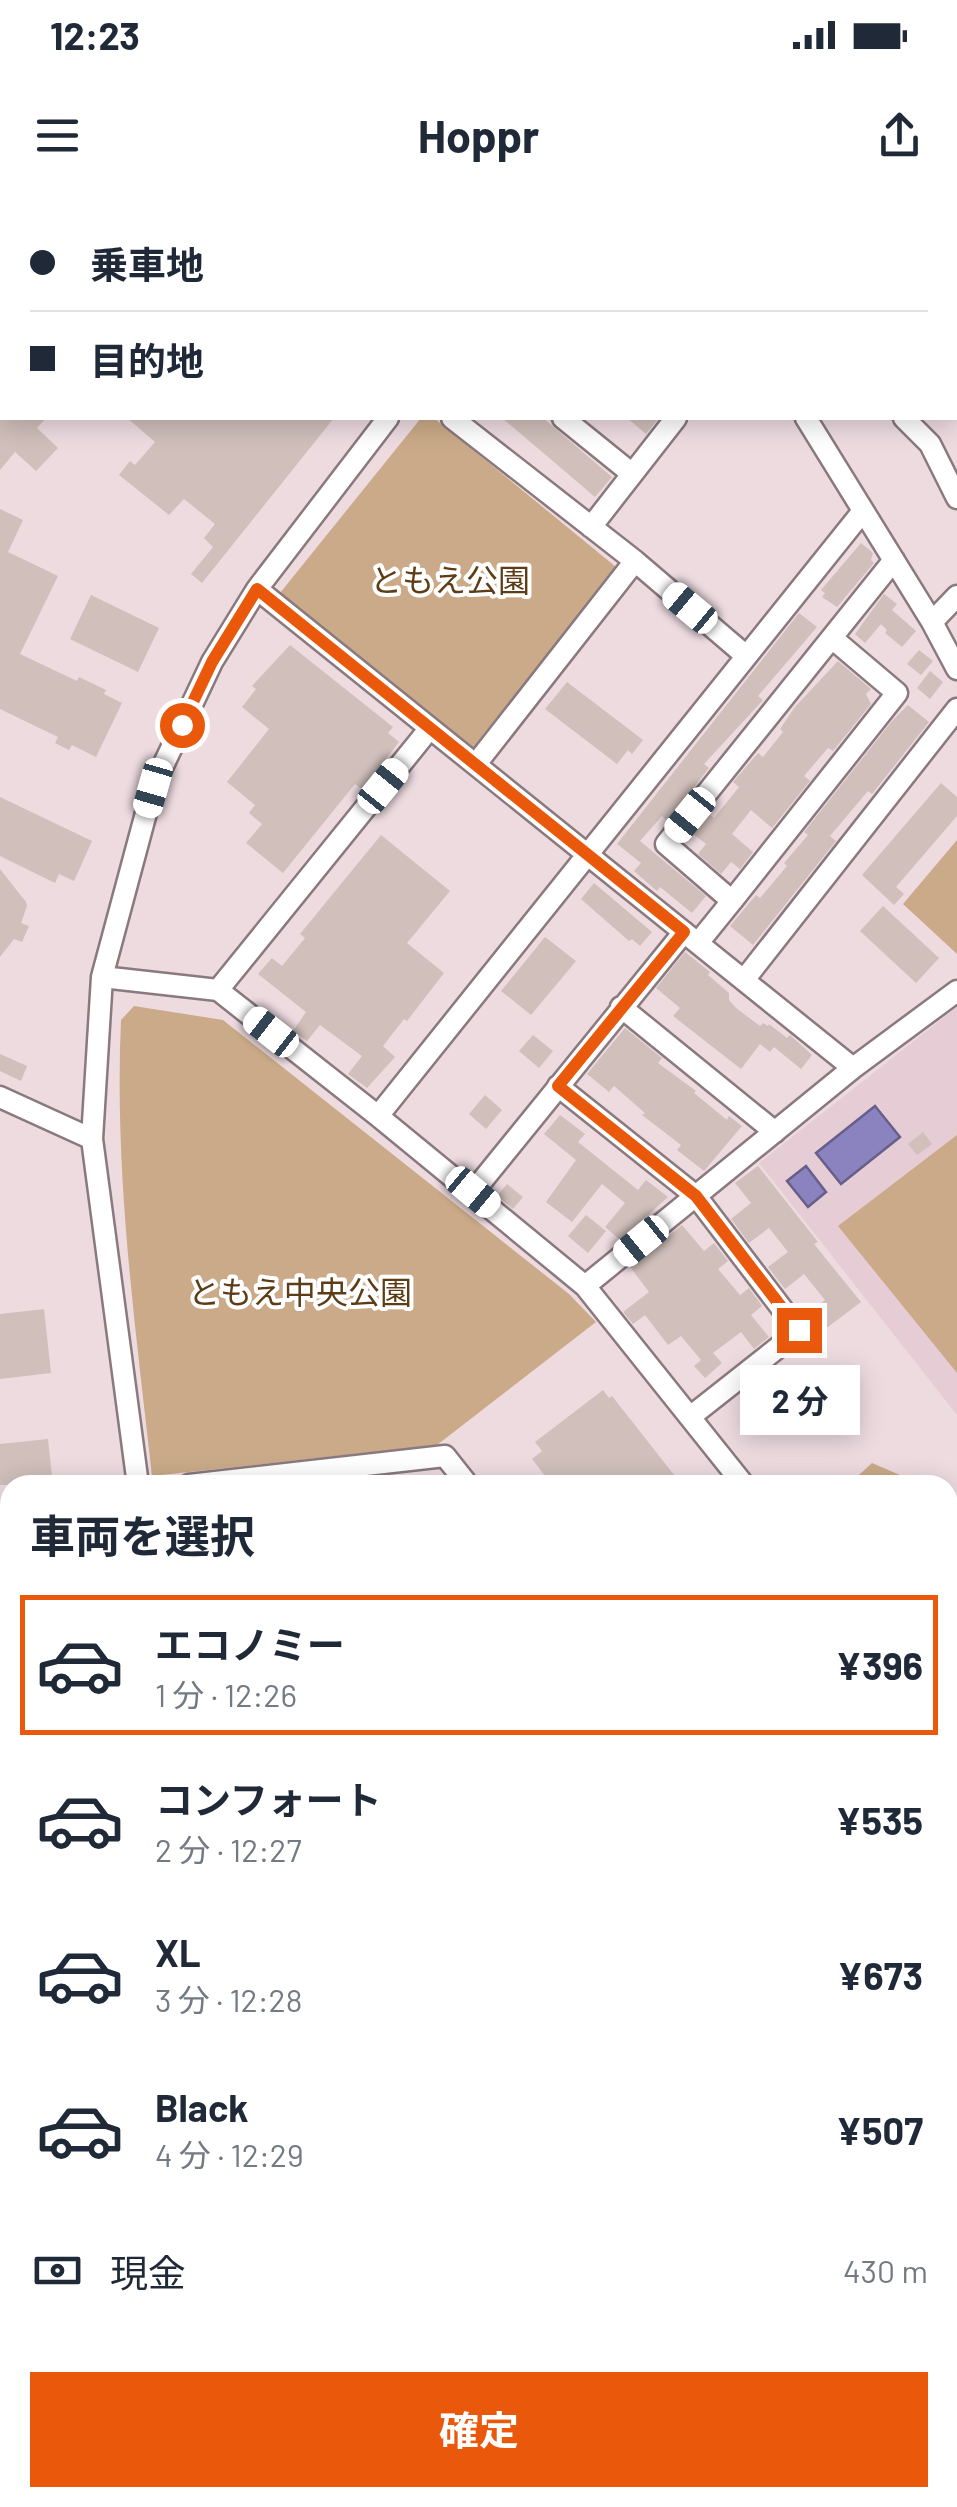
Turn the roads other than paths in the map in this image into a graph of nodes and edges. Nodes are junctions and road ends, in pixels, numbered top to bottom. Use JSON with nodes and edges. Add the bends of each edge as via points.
{"nodes":[{"id":1,"x":386,"y":420,"type":"edge"},
{"id":2,"x":455,"y":420,"type":"edge"},
{"id":3,"x":565,"y":420,"type":"edge"},
{"id":4,"x":674,"y":420,"type":"edge"},
{"id":5,"x":807,"y":420,"type":"edge"},
{"id":6,"x":906,"y":420,"type":"edge"},
{"id":7,"x":631,"y":473,"type":"junction"},
{"id":8,"x":957,"y":498,"type":"edge"},
{"id":9,"x":863,"y":511,"type":"junction"},
{"id":10,"x":590,"y":526,"type":"junction"},
{"id":11,"x":894,"y":560,"type":"junction"},
{"id":12,"x":635,"y":562,"type":"junction"},
{"id":13,"x":257,"y":589,"type":"junction"},
{"id":14,"x":957,"y":596,"type":"edge"},
{"id":15,"x":932,"y":622,"type":"junction"},
{"id":16,"x":832,"y":638,"type":"junction"},
{"id":17,"x":745,"y":656,"type":"junction"},
{"id":18,"x":957,"y":669,"type":"edge"},
{"id":19,"x":957,"y":709,"type":"edge"},
{"id":20,"x":430,"y":728,"type":"junction"},
{"id":21,"x":476,"y":764,"type":"junction"},
{"id":22,"x":587,"y":854,"type":"junction"},
{"id":23,"x":732,"y":900,"type":"junction"},
{"id":24,"x":691,"y":937,"type":"junction"},
{"id":25,"x":102,"y":977,"type":"junction"},
{"id":26,"x":744,"y":980,"type":"junction"},
{"id":27,"x":218,"y":990,"type":"junction"},
{"id":28,"x":957,"y":991,"type":"edge"},
{"id":29,"x":621,"y":1008,"type":"junction"},
{"id":30,"x":853,"y":1068,"type":"junction"},
{"id":31,"x":558,"y":1086,"type":"junction"},
{"id":32,"x":0,"y":1096,"type":"edge"},
{"id":33,"x":378,"y":1116,"type":"junction"},
{"id":34,"x":775,"y":1132,"type":"junction"},
{"id":35,"x":92,"y":1139,"type":"junction"},
{"id":36,"x":473,"y":1192,"type":"junction"},
{"id":37,"x":696,"y":1196,"type":"junction"},
{"id":38,"x":585,"y":1286,"type":"junction"},
{"id":39,"x":690,"y":1418,"type":"junction"},
{"id":40,"x":137,"y":1475,"type":"edge"},
{"id":41,"x":278,"y":1475,"type":"edge"},
{"id":42,"x":460,"y":1475,"type":"edge"},
{"id":43,"x":736,"y":1475,"type":"edge"}],
"edges":[{"from":1,"to":13,"type":"street"},
{"from":2,"to":10,"type":"street"},
{"from":3,"to":7,"type":"street"},
{"from":4,"to":7,"type":"street"},
{"from":5,"to":9,"type":"street"},
{"from":6,"to":8,"type":"street","via":[[930,444]]},
{"from":7,"to":10,"type":"street"},
{"from":9,"to":11,"type":"street"},
{"from":9,"to":17,"type":"street"},
{"from":10,"to":12,"type":"street"},
{"from":11,"to":15,"type":"street"},
{"from":11,"to":16,"type":"street"},
{"from":12,"to":17,"type":"street"},
{"from":12,"to":21,"type":"street"},
{"from":13,"to":20,"type":"street"},
{"from":13,"to":25,"type":"street","via":[[212,662],[153,788]]},
{"from":14,"to":15,"type":"street"},
{"from":15,"to":18,"type":"street"},
{"from":16,"to":23,"type":"street","via":[[897,692]]},
{"from":16,"to":23,"type":"street","via":[[666,844]]},
{"from":17,"to":22,"type":"street"},
{"from":19,"to":26,"type":"street"},
{"from":20,"to":21,"type":"street"},
{"from":20,"to":27,"type":"street"},
{"from":21,"to":22,"type":"street"},
{"from":22,"to":24,"type":"street"},
{"from":22,"to":33,"type":"street"},
{"from":23,"to":24,"type":"street"},
{"from":24,"to":26,"type":"street"},
{"from":24,"to":29,"type":"street"},
{"from":25,"to":27,"type":"street"},
{"from":25,"to":35,"type":"street"},
{"from":26,"to":30,"type":"street"},
{"from":27,"to":33,"type":"street"},
{"from":28,"to":30,"type":"street"},
{"from":29,"to":31,"type":"street"},
{"from":29,"to":34,"type":"street"},
{"from":30,"to":34,"type":"street"},
{"from":31,"to":36,"type":"street"},
{"from":31,"to":37,"type":"street"},
{"from":32,"to":35,"type":"street"},
{"from":33,"to":36,"type":"street"},
{"from":34,"to":37,"type":"street"},
{"from":35,"to":40,"type":"street"},
{"from":36,"to":38,"type":"street"},
{"from":37,"to":38,"type":"street"},
{"from":37,"to":39,"type":"street","via":[[799,1330]]},
{"from":38,"to":39,"type":"street"},
{"from":39,"to":43,"type":"street"},
{"from":41,"to":42,"type":"street","via":[[445,1456]]}]}
